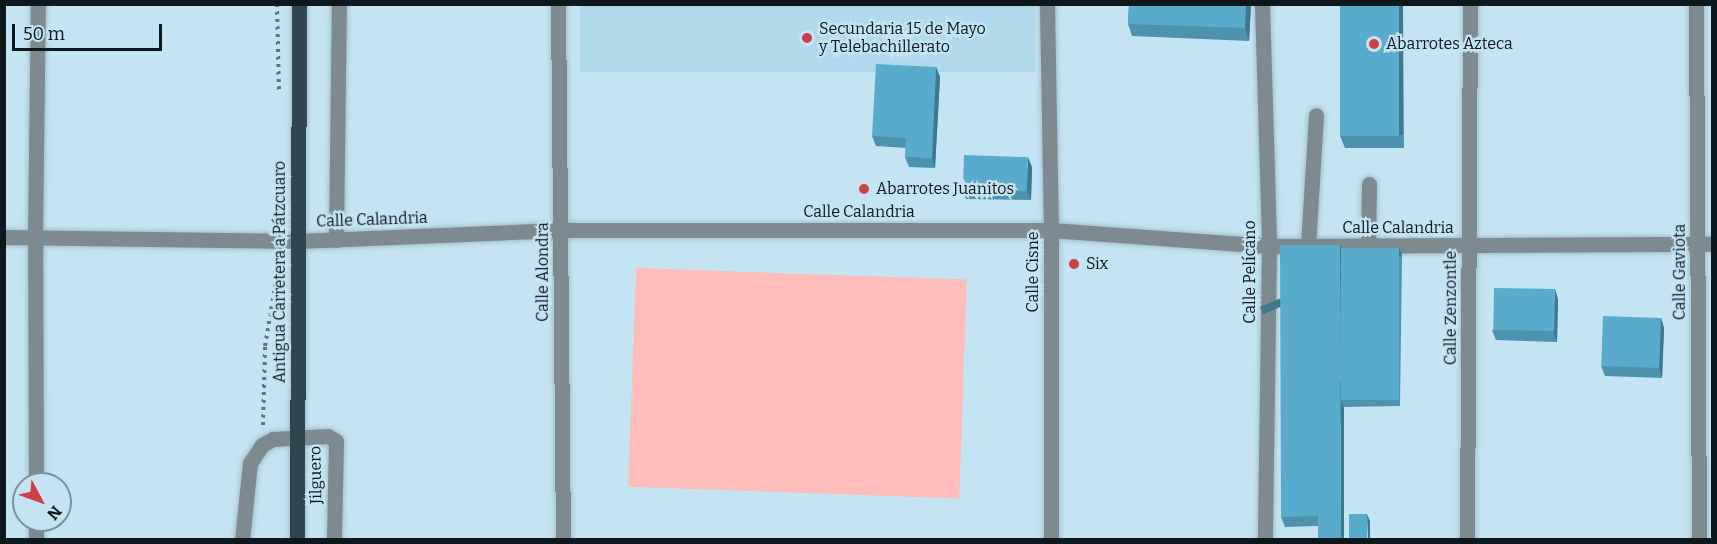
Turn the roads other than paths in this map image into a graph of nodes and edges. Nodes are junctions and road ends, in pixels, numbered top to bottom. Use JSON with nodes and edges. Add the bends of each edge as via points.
{"nodes":[{"id":1,"x":38,"y":4,"type":"edge"},
{"id":2,"x":299,"y":4,"type":"edge"},
{"id":3,"x":339,"y":4,"type":"edge"},
{"id":4,"x":558,"y":4,"type":"edge"},
{"id":5,"x":1047,"y":4,"type":"edge"},
{"id":6,"x":1262,"y":4,"type":"edge"},
{"id":7,"x":1470,"y":4,"type":"edge"},
{"id":8,"x":1696,"y":4,"type":"edge"},
{"id":9,"x":1316,"y":115,"type":"dead end"},
{"id":10,"x":1369,"y":184,"type":"dead end"},
{"id":11,"x":561,"y":230,"type":"junction"},
{"id":12,"x":1051,"y":230,"type":"junction"},
{"id":13,"x":4,"y":237,"type":"edge"},
{"id":14,"x":35,"y":238,"type":"junction"},
{"id":15,"x":336,"y":240,"type":"junction"},
{"id":16,"x":291,"y":241,"type":"junction"},
{"id":17,"x":1705,"y":244,"type":"edge"},
{"id":18,"x":1269,"y":246,"type":"junction"},
{"id":19,"x":1308,"y":246,"type":"junction"},
{"id":20,"x":1368,"y":247,"type":"junction"},
{"id":21,"x":1469,"y":247,"type":"junction"},
{"id":22,"x":297,"y":438,"type":"junction"},
{"id":23,"x":36,"y":472,"type":"edge"},
{"id":24,"x":242,"y":540,"type":"edge"},
{"id":25,"x":297,"y":540,"type":"edge"},
{"id":26,"x":334,"y":540,"type":"edge"},
{"id":27,"x":563,"y":540,"type":"edge"},
{"id":28,"x":1051,"y":540,"type":"edge"},
{"id":29,"x":1265,"y":540,"type":"edge"},
{"id":30,"x":1467,"y":540,"type":"edge"},
{"id":31,"x":1699,"y":540,"type":"edge"}],
"edges":[{"from":1,"to":14,"type":"street"},
{"from":2,"to":16,"type":"main road","name":"Antigua Carretera a Pátzcuaro"},
{"from":3,"to":15,"type":"street"},
{"from":4,"to":11,"type":"street","name":"Calle Alondra"},
{"from":5,"to":12,"type":"street","name":"Calle Cisne"},
{"from":6,"to":18,"type":"street","name":"Calle Pelícano"},
{"from":7,"to":21,"type":"street","name":"Calle Zenzontle"},
{"from":8,"to":17,"type":"street","name":"Calle Gaviota"},
{"from":9,"to":19,"type":"street"},
{"from":10,"to":20,"type":"street"},
{"from":11,"to":12,"type":"street","name":"Calle Calandria"},
{"from":11,"to":15,"type":"street","name":"Calle Calandria"},
{"from":11,"to":27,"type":"street","name":"Calle Alondra"},
{"from":12,"to":18,"type":"street","name":"Calle Calandria"},
{"from":12,"to":28,"type":"street","name":"Calle Cisne"},
{"from":13,"to":14,"type":"street","name":"Calle Calandria"},
{"from":14,"to":16,"type":"street","name":"Calle Calandria"},
{"from":14,"to":23,"type":"street"},
{"from":15,"to":16,"type":"street","name":"Calle Calandria"},
{"from":16,"to":22,"type":"main road","name":"Antigua Carretera a Pátzcuaro"},
{"from":17,"to":21,"type":"street","name":"Calle Calandria"},
{"from":17,"to":31,"type":"street","name":"Calle Gaviota"},
{"from":18,"to":19,"type":"street","name":"Calle Calandria"},
{"from":18,"to":29,"type":"street","name":"Calle Pelícano"},
{"from":19,"to":20,"type":"street","name":"Calle Calandria"},
{"from":20,"to":21,"type":"street","name":"Calle Calandria"},
{"from":21,"to":30,"type":"street","name":"Calle Zenzontle"},
{"from":22,"to":24,"type":"street","name":"Jilguero","via":[[273,439],[262,445],[250,463]]},
{"from":22,"to":25,"type":"main road","name":"Antigua Carretera a Pátzcuaro"},
{"from":22,"to":26,"type":"street","name":"Jilguero","via":[[328,436],[336,441]]}]}
